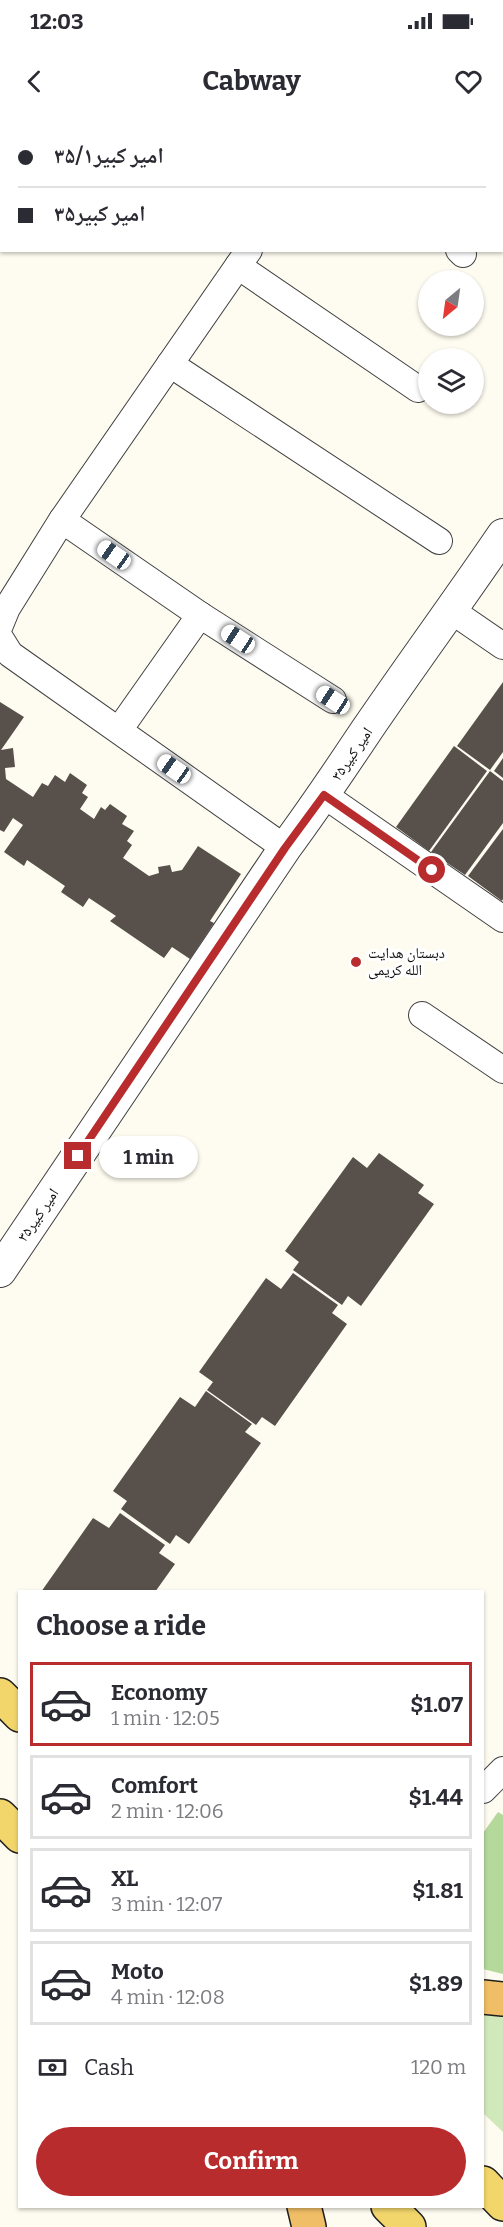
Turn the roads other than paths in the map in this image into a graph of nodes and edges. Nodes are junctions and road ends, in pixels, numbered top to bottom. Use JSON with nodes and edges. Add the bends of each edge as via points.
{"nodes":[{"id":1,"x":244,"y":258,"type":"edge"},
{"id":2,"x":170,"y":364,"type":"junction"},
{"id":3,"x":418,"y":389,"type":"dead end"},
{"id":4,"x":62,"y":520,"type":"junction"},
{"id":5,"x":503,"y":535,"type":"edge"},
{"id":6,"x":439,"y":541,"type":"dead end"},
{"id":7,"x":452,"y":611,"type":"junction"},
{"id":8,"x":200,"y":615,"type":"junction"},
{"id":9,"x":0,"y":626,"type":"edge"},
{"id":10,"x":0,"y":638,"type":"edge"},
{"id":11,"x":503,"y":646,"type":"edge"},
{"id":12,"x":333,"y":700,"type":"dead end"},
{"id":13,"x":119,"y":730,"type":"junction"},
{"id":14,"x":324,"y":795,"type":"junction"},
{"id":15,"x":285,"y":848,"type":"junction"},
{"id":16,"x":503,"y":919,"type":"edge"},
{"id":17,"x":422,"y":1015,"type":"dead end"},
{"id":18,"x":503,"y":1070,"type":"edge"},
{"id":19,"x":0,"y":1272,"type":"edge"},
{"id":20,"x":0,"y":1695,"type":"edge"},
{"id":21,"x":18,"y":1713,"type":"edge"},
{"id":22,"x":503,"y":1770,"type":"edge"},
{"id":23,"x":484,"y":1789,"type":"edge"},
{"id":24,"x":0,"y":1816,"type":"edge"},
{"id":25,"x":18,"y":1834,"type":"edge"},
{"id":26,"x":484,"y":1997,"type":"edge"},
{"id":27,"x":503,"y":1999,"type":"edge"},
{"id":28,"x":484,"y":2184,"type":"edge"},
{"id":29,"x":503,"y":2204,"type":"edge"},
{"id":30,"x":304,"y":2208,"type":"edge"},
{"id":31,"x":390,"y":2208,"type":"edge"},
{"id":32,"x":309,"y":2227,"type":"edge"},
{"id":33,"x":409,"y":2227,"type":"edge"}],
"edges":[{"from":1,"to":2,"type":"street"},
{"from":1,"to":3,"type":"street"},
{"from":2,"to":4,"type":"street"},
{"from":2,"to":6,"type":"street"},
{"from":4,"to":8,"type":"street"},
{"from":4,"to":9,"type":"street","via":[[7,608]]},
{"from":5,"to":7,"type":"street","name":"امیر کبیر۳۵"},
{"from":7,"to":11,"type":"street"},
{"from":7,"to":14,"type":"street","name":"امیر کبیر۳۵"},
{"from":8,"to":12,"type":"street"},
{"from":8,"to":13,"type":"street"},
{"from":10,"to":13,"type":"street","via":[[10,654]]},
{"from":13,"to":15,"type":"street"},
{"from":14,"to":15,"type":"street","name":"امیر کبیر۳۵"},
{"from":14,"to":16,"type":"street"},
{"from":15,"to":19,"type":"street","name":"امیر کبیر۳۵"},
{"from":17,"to":18,"type":"street"},
{"from":20,"to":21,"type":"main road"},
{"from":22,"to":23,"type":"street"},
{"from":24,"to":25,"type":"main road"},
{"from":26,"to":27,"type":"highway"},
{"from":28,"to":29,"type":"main road"},
{"from":30,"to":32,"type":"highway"},
{"from":31,"to":33,"type":"main road"}]}
